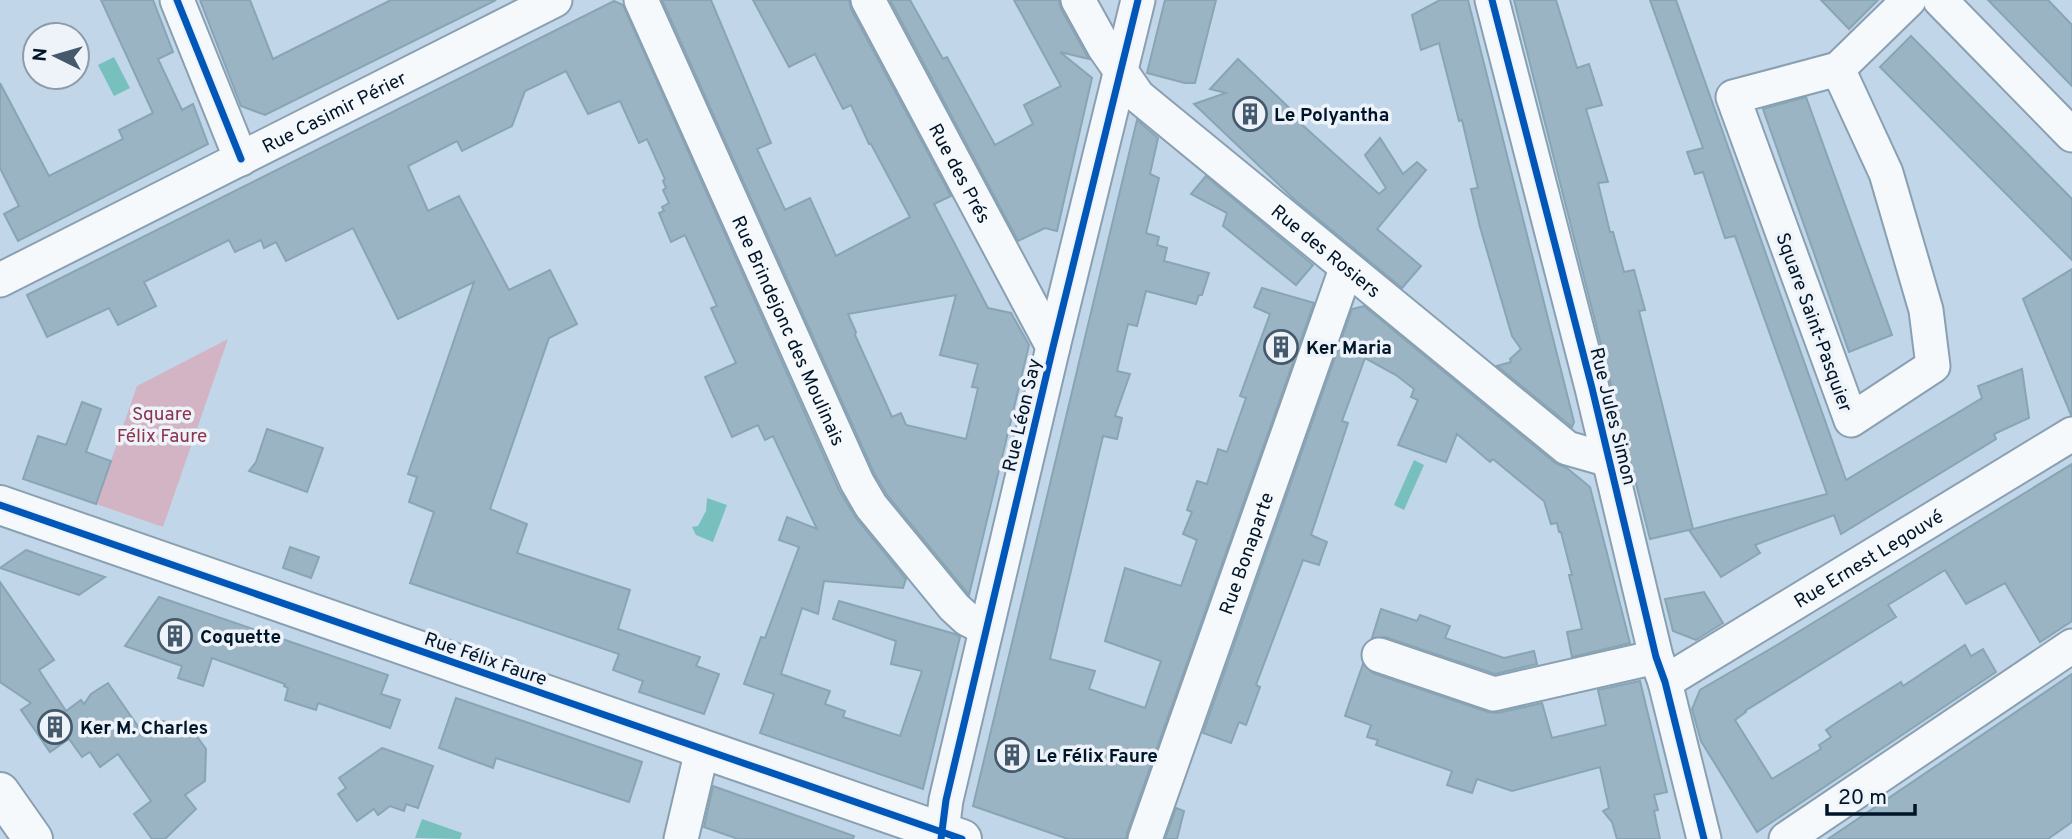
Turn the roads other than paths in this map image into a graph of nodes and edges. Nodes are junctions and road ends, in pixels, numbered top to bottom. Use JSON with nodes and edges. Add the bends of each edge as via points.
{"nodes":[{"id":1,"x":177,"y":0,"type":"edge"},
{"id":2,"x":555,"y":0,"type":"edge"},
{"id":3,"x":641,"y":0,"type":"edge"},
{"id":4,"x":868,"y":0,"type":"edge"},
{"id":5,"x":1078,"y":0,"type":"edge"},
{"id":6,"x":1138,"y":0,"type":"edge"},
{"id":7,"x":1492,"y":0,"type":"edge"},
{"id":8,"x":1909,"y":0,"type":"edge"},
{"id":9,"x":1940,"y":0,"type":"edge"},
{"id":10,"x":1838,"y":69,"type":"junction"},
{"id":11,"x":1121,"y":71,"type":"junction"},
{"id":12,"x":2072,"y":135,"type":"edge"},
{"id":13,"x":241,"y":159,"type":"junction"},
{"id":14,"x":1346,"y":269,"type":"junction"},
{"id":15,"x":0,"y":280,"type":"edge"},
{"id":16,"x":1053,"y":347,"type":"junction"},
{"id":17,"x":2072,"y":434,"type":"edge"},
{"id":18,"x":1609,"y":460,"type":"junction"},
{"id":19,"x":0,"y":505,"type":"edge"},
{"id":20,"x":986,"y":629,"type":"junction"},
{"id":21,"x":2072,"y":646,"type":"edge"},
{"id":22,"x":1379,"y":655,"type":"dead end"},
{"id":23,"x":1661,"y":669,"type":"junction"},
{"id":24,"x":702,"y":750,"type":"junction"},
{"id":25,"x":0,"y":792,"type":"edge"},
{"id":26,"x":948,"y":837,"type":"edge"},
{"id":27,"x":33,"y":839,"type":"edge"},
{"id":28,"x":681,"y":839,"type":"edge"},
{"id":29,"x":1145,"y":839,"type":"edge"},
{"id":30,"x":1704,"y":839,"type":"edge"},
{"id":31,"x":1786,"y":839,"type":"edge"}],
"edges":[{"from":1,"to":13,"type":"street"},
{"from":2,"to":13,"type":"street","name":"Rue Casimir Périer"},
{"from":3,"to":20,"type":"street","name":"Rue Brindejonc des Moulinais","via":[[857,482],[871,506],[954,607]]},
{"from":4,"to":16,"type":"street","name":"Rue des Prés"},
{"from":5,"to":11,"type":"street","name":"Rue des Rosiers"},
{"from":6,"to":11,"type":"street","name":"Rue Léon Say"},
{"from":7,"to":18,"type":"street","name":"Rue Jules Simon"},
{"from":8,"to":10,"type":"street","name":"Square Saint-Pasquier"},
{"from":9,"to":12,"type":"street"},
{"from":10,"to":10,"type":"street","name":"Square Saint-Pasquier","via":[[1886,173],[1926,310],[1933,366],[1851,420],[1733,97]]},
{"from":11,"to":14,"type":"street","name":"Rue des Rosiers","via":[[1138,96]]},
{"from":11,"to":16,"type":"street","name":"Rue Léon Say"},
{"from":13,"to":15,"type":"street","name":"Rue Casimir Périer"},
{"from":14,"to":18,"type":"street","name":"Rue des Rosiers","via":[[1567,448]]},
{"from":14,"to":29,"type":"street","name":"Rue Bonaparte"},
{"from":16,"to":20,"type":"street","name":"Rue Léon Say"},
{"from":17,"to":23,"type":"street","name":"Rue Ernest Legouvé"},
{"from":18,"to":23,"type":"street","name":"Rue Jules Simon"},
{"from":19,"to":24,"type":"street","name":"Rue Félix Faure"},
{"from":20,"to":26,"type":"street","name":"Rue Léon Say","via":[[946,800]]},
{"from":21,"to":31,"type":"street"},
{"from":22,"to":23,"type":"street","name":"Rue Ernest Legouvé","via":[[1494,694]]},
{"from":23,"to":30,"type":"street","name":"Rue Jules Simon"},
{"from":24,"to":26,"type":"street","name":"Rue Félix Faure"},
{"from":24,"to":28,"type":"street"},
{"from":25,"to":27,"type":"street"}]}
